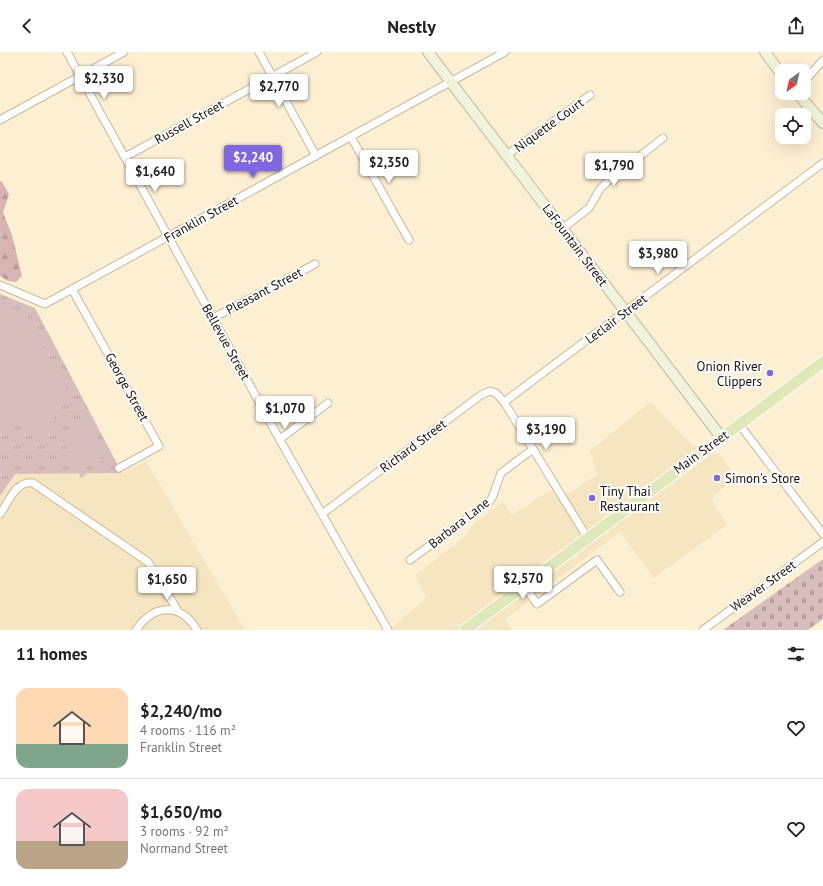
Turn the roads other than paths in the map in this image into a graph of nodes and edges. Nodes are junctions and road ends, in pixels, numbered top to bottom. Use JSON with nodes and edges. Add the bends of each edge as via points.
{"nodes":[{"id":1,"x":67,"y":52,"type":"edge"},
{"id":2,"x":124,"y":52,"type":"edge"},
{"id":3,"x":259,"y":52,"type":"edge"},
{"id":4,"x":317,"y":52,"type":"edge"},
{"id":5,"x":428,"y":52,"type":"edge"},
{"id":6,"x":505,"y":52,"type":"edge"},
{"id":7,"x":765,"y":52,"type":"edge"},
{"id":8,"x":823,"y":60,"type":"edge"},
{"id":9,"x":775,"y":66,"type":"edge"},
{"id":10,"x":811,"y":74,"type":"edge"},
{"id":11,"x":80,"y":76,"type":"junction"},
{"id":12,"x":273,"y":76,"type":"junction"},
{"id":13,"x":450,"y":82,"type":"junction"},
{"id":14,"x":590,"y":95,"type":"dead end"},
{"id":15,"x":803,"y":100,"type":"edge"},
{"id":16,"x":0,"y":120,"type":"edge"},
{"id":17,"x":823,"y":123,"type":"edge"},
{"id":18,"x":352,"y":137,"type":"junction"},
{"id":19,"x":663,"y":138,"type":"dead end"},
{"id":20,"x":507,"y":154,"type":"junction"},
{"id":21,"x":316,"y":156,"type":"junction"},
{"id":22,"x":125,"y":157,"type":"junction"},
{"id":23,"x":823,"y":163,"type":"edge"},
{"id":24,"x":562,"y":229,"type":"junction"},
{"id":25,"x":168,"y":238,"type":"junction"},
{"id":26,"x":409,"y":240,"type":"dead end"},
{"id":27,"x":315,"y":264,"type":"dead end"},
{"id":28,"x":0,"y":285,"type":"edge"},
{"id":29,"x":72,"y":289,"type":"junction"},
{"id":30,"x":625,"y":312,"type":"junction"},
{"id":31,"x":213,"y":318,"type":"junction"},
{"id":32,"x":823,"y":362,"type":"edge"},
{"id":33,"x":504,"y":402,"type":"junction"},
{"id":34,"x":328,"y":403,"type":"dead end"},
{"id":35,"x":740,"y":424,"type":"junction"},
{"id":36,"x":721,"y":437,"type":"junction"},
{"id":37,"x":280,"y":439,"type":"junction"},
{"id":38,"x":533,"y":449,"type":"junction"},
{"id":39,"x":119,"y":468,"type":"dead end"},
{"id":40,"x":0,"y":514,"type":"edge"},
{"id":41,"x":322,"y":514,"type":"junction"},
{"id":42,"x":823,"y":534,"type":"edge"},
{"id":43,"x":587,"y":537,"type":"junction"},
{"id":44,"x":823,"y":542,"type":"edge"},
{"id":45,"x":410,"y":560,"type":"dead end"},
{"id":46,"x":524,"y":585,"type":"junction"},
{"id":47,"x":620,"y":592,"type":"dead end"},
{"id":48,"x":178,"y":611,"type":"junction"},
{"id":49,"x":136,"y":630,"type":"edge"},
{"id":50,"x":197,"y":630,"type":"edge"},
{"id":51,"x":388,"y":630,"type":"edge"},
{"id":52,"x":465,"y":630,"type":"edge"},
{"id":53,"x":703,"y":630,"type":"edge"}],
"edges":[{"from":1,"to":11,"type":"street","name":"Bellevue Street"},
{"from":2,"to":11,"type":"street"},
{"from":3,"to":12,"type":"street"},
{"from":4,"to":12,"type":"street","name":"Russell Street"},
{"from":5,"to":13,"type":"street","name":"LaFountain Street"},
{"from":6,"to":13,"type":"street","name":"Franklin Street"},
{"from":7,"to":9,"type":"street"},
{"from":8,"to":10,"type":"street"},
{"from":11,"to":16,"type":"street"},
{"from":11,"to":22,"type":"street","name":"Bellevue Street"},
{"from":12,"to":21,"type":"street"},
{"from":12,"to":22,"type":"street","name":"Russell Street"},
{"from":13,"to":18,"type":"street","name":"Franklin Street"},
{"from":13,"to":20,"type":"street","name":"LaFountain Street"},
{"from":14,"to":20,"type":"street","name":"Niquette Court"},
{"from":15,"to":17,"type":"street"},
{"from":18,"to":21,"type":"street","name":"Franklin Street"},
{"from":18,"to":26,"type":"street"},
{"from":19,"to":24,"type":"street","via":[[606,182],[588,208]]},
{"from":20,"to":24,"type":"street","name":"LaFountain Street"},
{"from":21,"to":25,"type":"street","name":"Franklin Street"},
{"from":22,"to":25,"type":"street","name":"Bellevue Street"},
{"from":23,"to":30,"type":"street","name":"Leclair Street"},
{"from":24,"to":30,"type":"street","name":"LaFountain Street"},
{"from":25,"to":29,"type":"street","name":"Franklin Street"},
{"from":25,"to":31,"type":"street","name":"Bellevue Street"},
{"from":27,"to":31,"type":"street","name":"Pleasant Street"},
{"from":28,"to":29,"type":"street","name":"Franklin Street","via":[[45,304]]},
{"from":29,"to":39,"type":"street","name":"George Street","via":[[159,446]]},
{"from":30,"to":33,"type":"street","name":"Leclair Street"},
{"from":30,"to":36,"type":"street","name":"LaFountain Street"},
{"from":31,"to":37,"type":"street","name":"Bellevue Street"},
{"from":32,"to":35,"type":"main road","name":"Main Street"},
{"from":33,"to":38,"type":"street"},
{"from":33,"to":41,"type":"street","name":"Richard Street","via":[[494,392],[485,392]]},
{"from":34,"to":37,"type":"street"},
{"from":35,"to":36,"type":"main road","name":"Main Street"},
{"from":35,"to":42,"type":"street"},
{"from":36,"to":43,"type":"main road","name":"Main Street"},
{"from":37,"to":41,"type":"street","name":"Bellevue Street"},
{"from":38,"to":43,"type":"street"},
{"from":38,"to":45,"type":"street","name":"Barbara Lane","via":[[501,473],[488,503]]},
{"from":40,"to":48,"type":"street","via":[[19,486],[33,483],[148,562]]},
{"from":41,"to":51,"type":"street","name":"Bellevue Street"},
{"from":43,"to":46,"type":"main road","name":"Main Street"},
{"from":44,"to":53,"type":"street","name":"Weaver Street"},
{"from":46,"to":47,"type":"street","via":[[537,604],[597,560]]},
{"from":46,"to":52,"type":"main road","name":"Main Street"},
{"from":48,"to":49,"type":"street","via":[[161,610],[153,613],[146,617]]},
{"from":48,"to":50,"type":"street","via":[[184,614]]}]}
